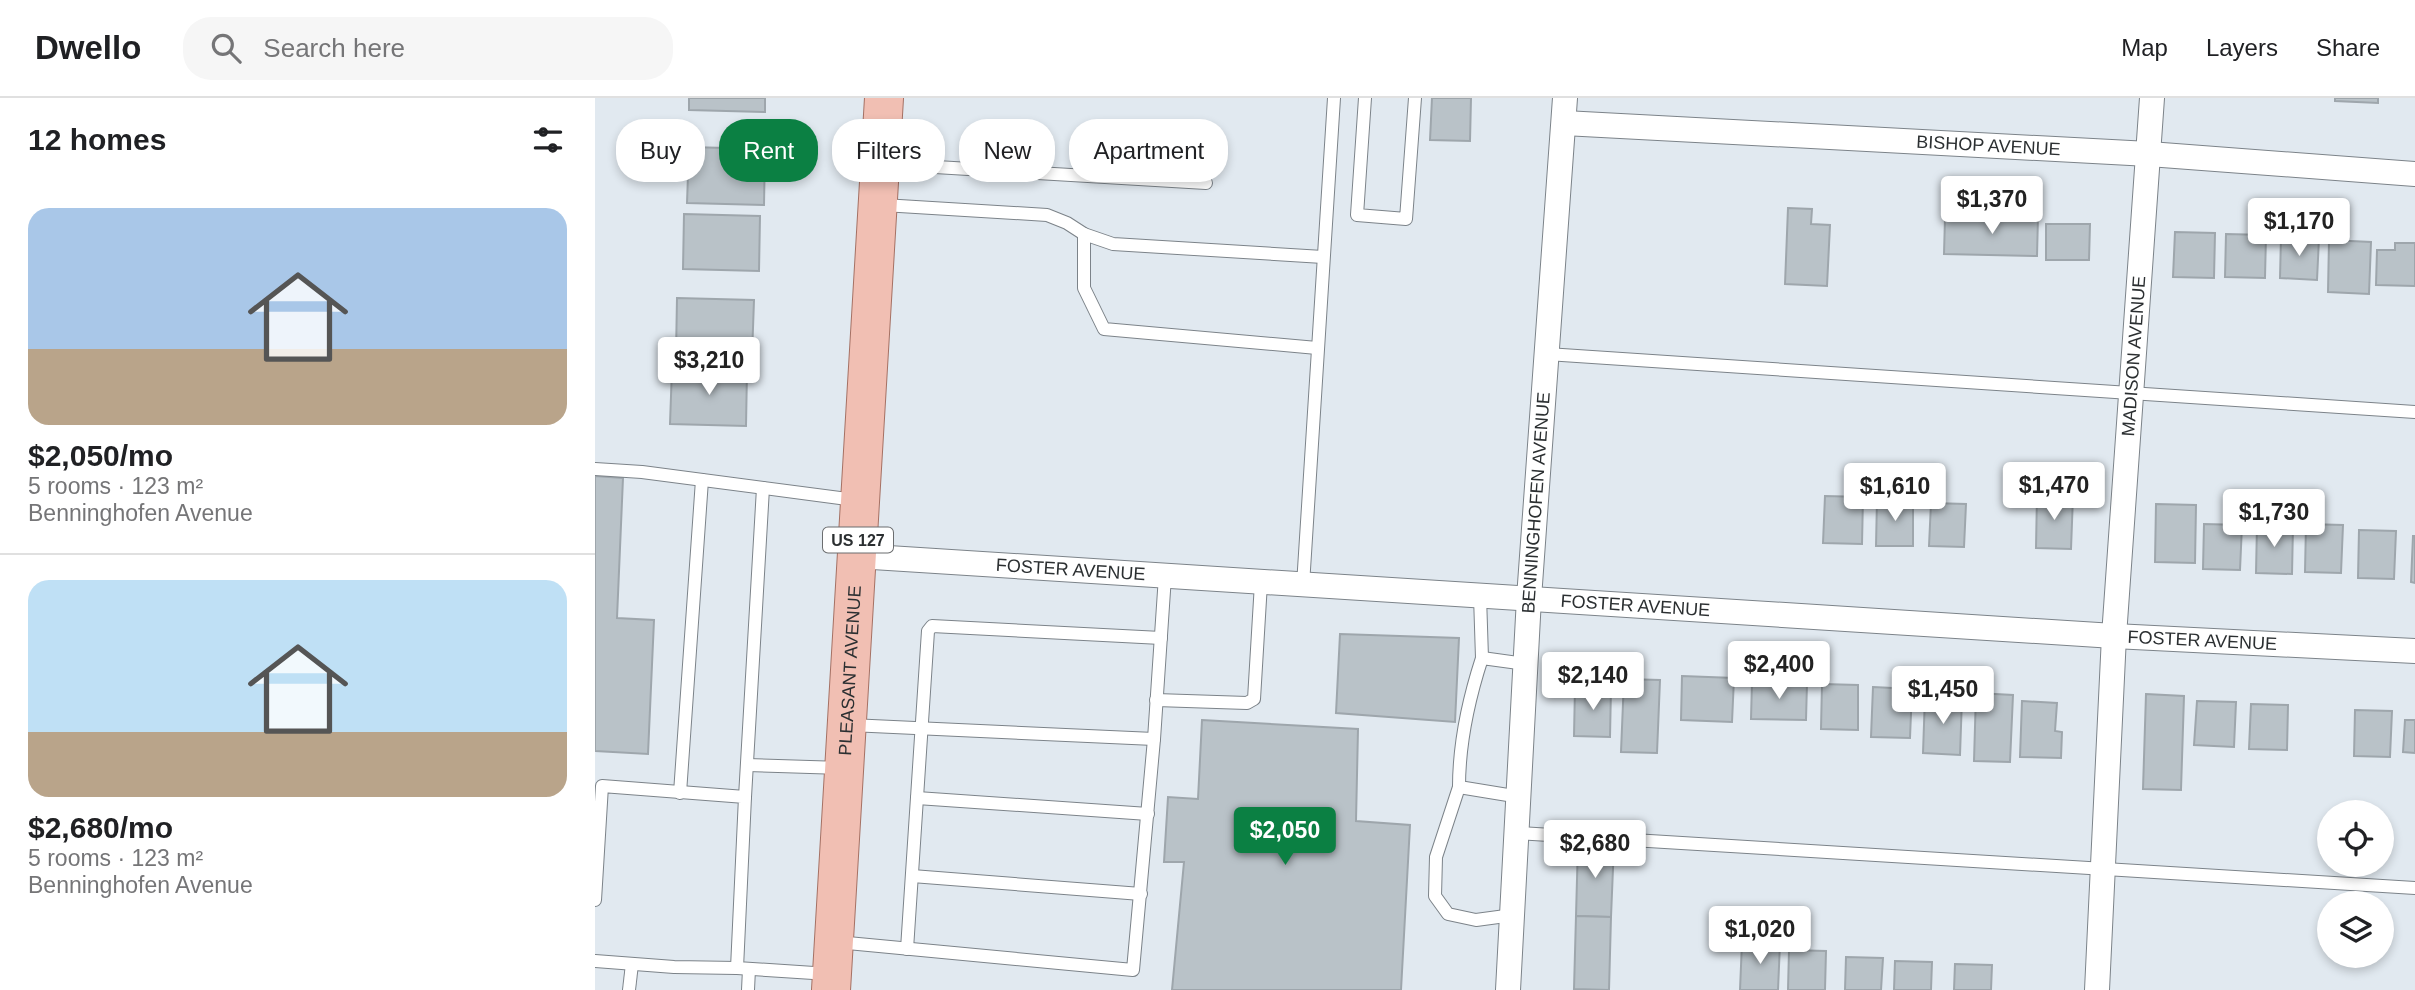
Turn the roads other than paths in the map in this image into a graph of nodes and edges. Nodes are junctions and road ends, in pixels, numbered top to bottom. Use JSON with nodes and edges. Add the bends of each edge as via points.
{"nodes":[{"id":1,"x":884,"y":98,"type":"edge"},
{"id":2,"x":1333,"y":98,"type":"edge"},
{"id":3,"x":1365,"y":98,"type":"edge"},
{"id":4,"x":1415,"y":98,"type":"edge"},
{"id":5,"x":1565,"y":98,"type":"edge"},
{"id":6,"x":2152,"y":98,"type":"edge"},
{"id":7,"x":883,"y":119,"type":"edge"},
{"id":8,"x":1564,"y":123,"type":"junction"},
{"id":9,"x":2149,"y":154,"type":"junction"},
{"id":10,"x":945,"y":168,"type":"edge"},
{"id":11,"x":2415,"y":174,"type":"edge"},
{"id":12,"x":880,"y":182,"type":"edge"},
{"id":13,"x":1206,"y":183,"type":"dead end"},
{"id":14,"x":879,"y":205,"type":"junction"},
{"id":15,"x":1084,"y":234,"type":"junction"},
{"id":16,"x":1323,"y":257,"type":"junction"},
{"id":17,"x":1317,"y":348,"type":"junction"},
{"id":18,"x":1547,"y":354,"type":"junction"},
{"id":19,"x":2132,"y":392,"type":"junction"},
{"id":20,"x":2415,"y":412,"type":"edge"},
{"id":21,"x":595,"y":469,"type":"edge"},
{"id":22,"x":702,"y":480,"type":"junction"},
{"id":23,"x":763,"y":488,"type":"junction"},
{"id":24,"x":860,"y":500,"type":"junction"},
{"id":25,"x":856,"y":556,"type":"junction"},
{"id":26,"x":1165,"y":576,"type":"junction"},
{"id":27,"x":1261,"y":583,"type":"junction"},
{"id":28,"x":1303,"y":585,"type":"junction"},
{"id":29,"x":1480,"y":596,"type":"junction"},
{"id":30,"x":1529,"y":598,"type":"junction"},
{"id":31,"x":2114,"y":636,"type":"junction"},
{"id":32,"x":1161,"y":638,"type":"junction"},
{"id":33,"x":2415,"y":651,"type":"edge"},
{"id":34,"x":1482,"y":658,"type":"junction"},
{"id":35,"x":1526,"y":664,"type":"junction"},
{"id":36,"x":1156,"y":700,"type":"junction"},
{"id":37,"x":847,"y":724,"type":"junction"},
{"id":38,"x":921,"y":729,"type":"junction"},
{"id":39,"x":1154,"y":739,"type":"junction"},
{"id":40,"x":747,"y":765,"type":"junction"},
{"id":41,"x":844,"y":768,"type":"junction"},
{"id":42,"x":1459,"y":787,"type":"junction"},
{"id":43,"x":680,"y":793,"type":"junction"},
{"id":44,"x":745,"y":797,"type":"junction"},
{"id":45,"x":1520,"y":797,"type":"junction"},
{"id":46,"x":917,"y":798,"type":"junction"},
{"id":47,"x":1148,"y":814,"type":"junction"},
{"id":48,"x":1518,"y":833,"type":"junction"},
{"id":49,"x":2103,"y":870,"type":"junction"},
{"id":50,"x":912,"y":876,"type":"junction"},
{"id":51,"x":2415,"y":888,"type":"edge"},
{"id":52,"x":1141,"y":894,"type":"junction"},
{"id":53,"x":595,"y":900,"type":"edge"},
{"id":54,"x":1513,"y":915,"type":"junction"},
{"id":55,"x":907,"y":949,"type":"junction"},
{"id":56,"x":595,"y":961,"type":"edge"},
{"id":57,"x":632,"y":964,"type":"junction"},
{"id":58,"x":743,"y":968,"type":"junction"},
{"id":59,"x":832,"y":969,"type":"edge"},
{"id":60,"x":629,"y":990,"type":"edge"},
{"id":61,"x":748,"y":990,"type":"edge"},
{"id":62,"x":1508,"y":990,"type":"edge"},
{"id":63,"x":2097,"y":990,"type":"edge"}],
"edges":[{"from":1,"to":7,"type":"main road","name":"PLEASANT AVENUE","number":"US 127"},
{"from":2,"to":16,"type":"lane"},
{"from":3,"to":4,"type":"lane","via":[[1357,215],[1406,219]]},
{"from":5,"to":8,"type":"street","name":"BENNINGHOFEN AVENUE"},
{"from":6,"to":9,"type":"street","name":"MADISON AVENUE"},
{"from":8,"to":9,"type":"street","name":"BISHOP AVENUE"},
{"from":8,"to":18,"type":"street","name":"BENNINGHOFEN AVENUE"},
{"from":9,"to":11,"type":"street","name":"BISHOP AVENUE"},
{"from":9,"to":19,"type":"street","name":"MADISON AVENUE"},
{"from":10,"to":13,"type":"lane"},
{"from":12,"to":14,"type":"main road","name":"PLEASANT AVENUE","number":"US 127"},
{"from":14,"to":15,"type":"lane","via":[[1047,215]]},
{"from":14,"to":24,"type":"main road","name":"PLEASANT AVENUE","number":"US 127"},
{"from":15,"to":16,"type":"lane","via":[[1113,244]]},
{"from":15,"to":17,"type":"lane","via":[[1083,288],[1104,329]]},
{"from":16,"to":17,"type":"lane"},
{"from":17,"to":28,"type":"lane"},
{"from":18,"to":19,"type":"lane"},
{"from":18,"to":30,"type":"street","name":"BENNINGHOFEN AVENUE"},
{"from":19,"to":20,"type":"lane"},
{"from":19,"to":31,"type":"street","name":"MADISON AVENUE"},
{"from":21,"to":22,"type":"lane"},
{"from":22,"to":23,"type":"lane"},
{"from":22,"to":43,"type":"lane"},
{"from":23,"to":24,"type":"lane"},
{"from":23,"to":40,"type":"lane"},
{"from":24,"to":25,"type":"main road","name":"PLEASANT AVENUE","number":"US 127"},
{"from":25,"to":26,"type":"street","name":"FOSTER AVENUE"},
{"from":25,"to":37,"type":"main road","name":"PLEASANT AVENUE","number":"US 127"},
{"from":26,"to":27,"type":"street","name":"FOSTER AVENUE"},
{"from":26,"to":32,"type":"lane"},
{"from":27,"to":28,"type":"street","name":"FOSTER AVENUE"},
{"from":27,"to":36,"type":"lane","via":[[1254,699],[1247,703]]},
{"from":28,"to":29,"type":"street","name":"FOSTER AVENUE"},
{"from":29,"to":30,"type":"street","name":"FOSTER AVENUE"},
{"from":29,"to":34,"type":"lane"},
{"from":30,"to":31,"type":"street","name":"FOSTER AVENUE"},
{"from":30,"to":35,"type":"street","name":"BENNINGHOFEN AVENUE"},
{"from":31,"to":33,"type":"street","name":"FOSTER AVENUE"},
{"from":31,"to":49,"type":"street","name":"MADISON AVENUE"},
{"from":32,"to":36,"type":"lane"},
{"from":32,"to":38,"type":"lane","via":[[932,626]]},
{"from":34,"to":35,"type":"lane"},
{"from":34,"to":42,"type":"lane","via":[[1473,684]]},
{"from":35,"to":45,"type":"street","name":"BENNINGHOFEN AVENUE"},
{"from":36,"to":39,"type":"lane"},
{"from":37,"to":38,"type":"lane"},
{"from":37,"to":41,"type":"main road","name":"PLEASANT AVENUE","number":"US 127"},
{"from":38,"to":39,"type":"lane"},
{"from":38,"to":46,"type":"lane"},
{"from":39,"to":47,"type":"lane"},
{"from":40,"to":41,"type":"lane"},
{"from":40,"to":44,"type":"lane"},
{"from":41,"to":59,"type":"main road","name":"PLEASANT AVENUE","number":"US 127"},
{"from":42,"to":45,"type":"lane"},
{"from":42,"to":54,"type":"lane","via":[[1436,857],[1435,896],[1448,914],[1476,920]]},
{"from":43,"to":44,"type":"lane"},
{"from":43,"to":53,"type":"lane","via":[[602,786]]},
{"from":44,"to":58,"type":"lane"},
{"from":45,"to":48,"type":"street","name":"BENNINGHOFEN AVENUE"},
{"from":46,"to":47,"type":"lane"},
{"from":46,"to":50,"type":"lane"},
{"from":47,"to":52,"type":"lane"},
{"from":48,"to":49,"type":"lane"},
{"from":48,"to":54,"type":"street","name":"BENNINGHOFEN AVENUE"},
{"from":49,"to":51,"type":"lane"},
{"from":49,"to":63,"type":"street","name":"MADISON AVENUE"},
{"from":50,"to":52,"type":"lane"},
{"from":50,"to":55,"type":"lane"},
{"from":52,"to":55,"type":"lane","via":[[1133,970]]},
{"from":54,"to":62,"type":"street","name":"BENNINGHOFEN AVENUE"},
{"from":55,"to":59,"type":"lane"},
{"from":56,"to":57,"type":"lane"},
{"from":57,"to":58,"type":"lane"},
{"from":57,"to":60,"type":"lane"},
{"from":58,"to":59,"type":"lane"},
{"from":58,"to":61,"type":"lane"}]}
